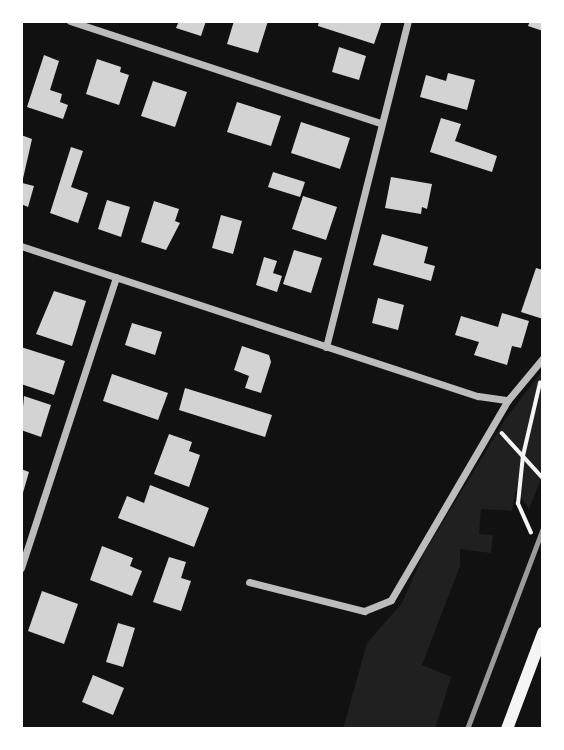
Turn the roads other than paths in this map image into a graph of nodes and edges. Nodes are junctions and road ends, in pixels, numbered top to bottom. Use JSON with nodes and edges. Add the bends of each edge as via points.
{"nodes":[{"id":1,"x":70,"y":21,"type":"edge"},
{"id":2,"x":408,"y":21,"type":"edge"},
{"id":3,"x":381,"y":123,"type":"junction"},
{"id":4,"x":21,"y":246,"type":"edge"},
{"id":5,"x":116,"y":277,"type":"junction"},
{"id":6,"x":326,"y":347,"type":"junction"},
{"id":7,"x":543,"y":358,"type":"edge"},
{"id":8,"x":508,"y":400,"type":"junction"},
{"id":9,"x":21,"y":568,"type":"edge"},
{"id":10,"x":249,"y":582,"type":"dead end"},
{"id":11,"x":543,"y":633,"type":"edge"},
{"id":12,"x":507,"y":729,"type":"edge"}],
"edges":[{"from":1,"to":3,"type":"street"},
{"from":2,"to":3,"type":"street"},
{"from":3,"to":6,"type":"street"},
{"from":4,"to":5,"type":"street"},
{"from":5,"to":6,"type":"street"},
{"from":5,"to":9,"type":"street"},
{"from":6,"to":8,"type":"street","via":[[478,396]]},
{"from":7,"to":8,"type":"street"},
{"from":8,"to":10,"type":"street","via":[[391,600],[365,611]]},
{"from":11,"to":12,"type":"main road"}]}
